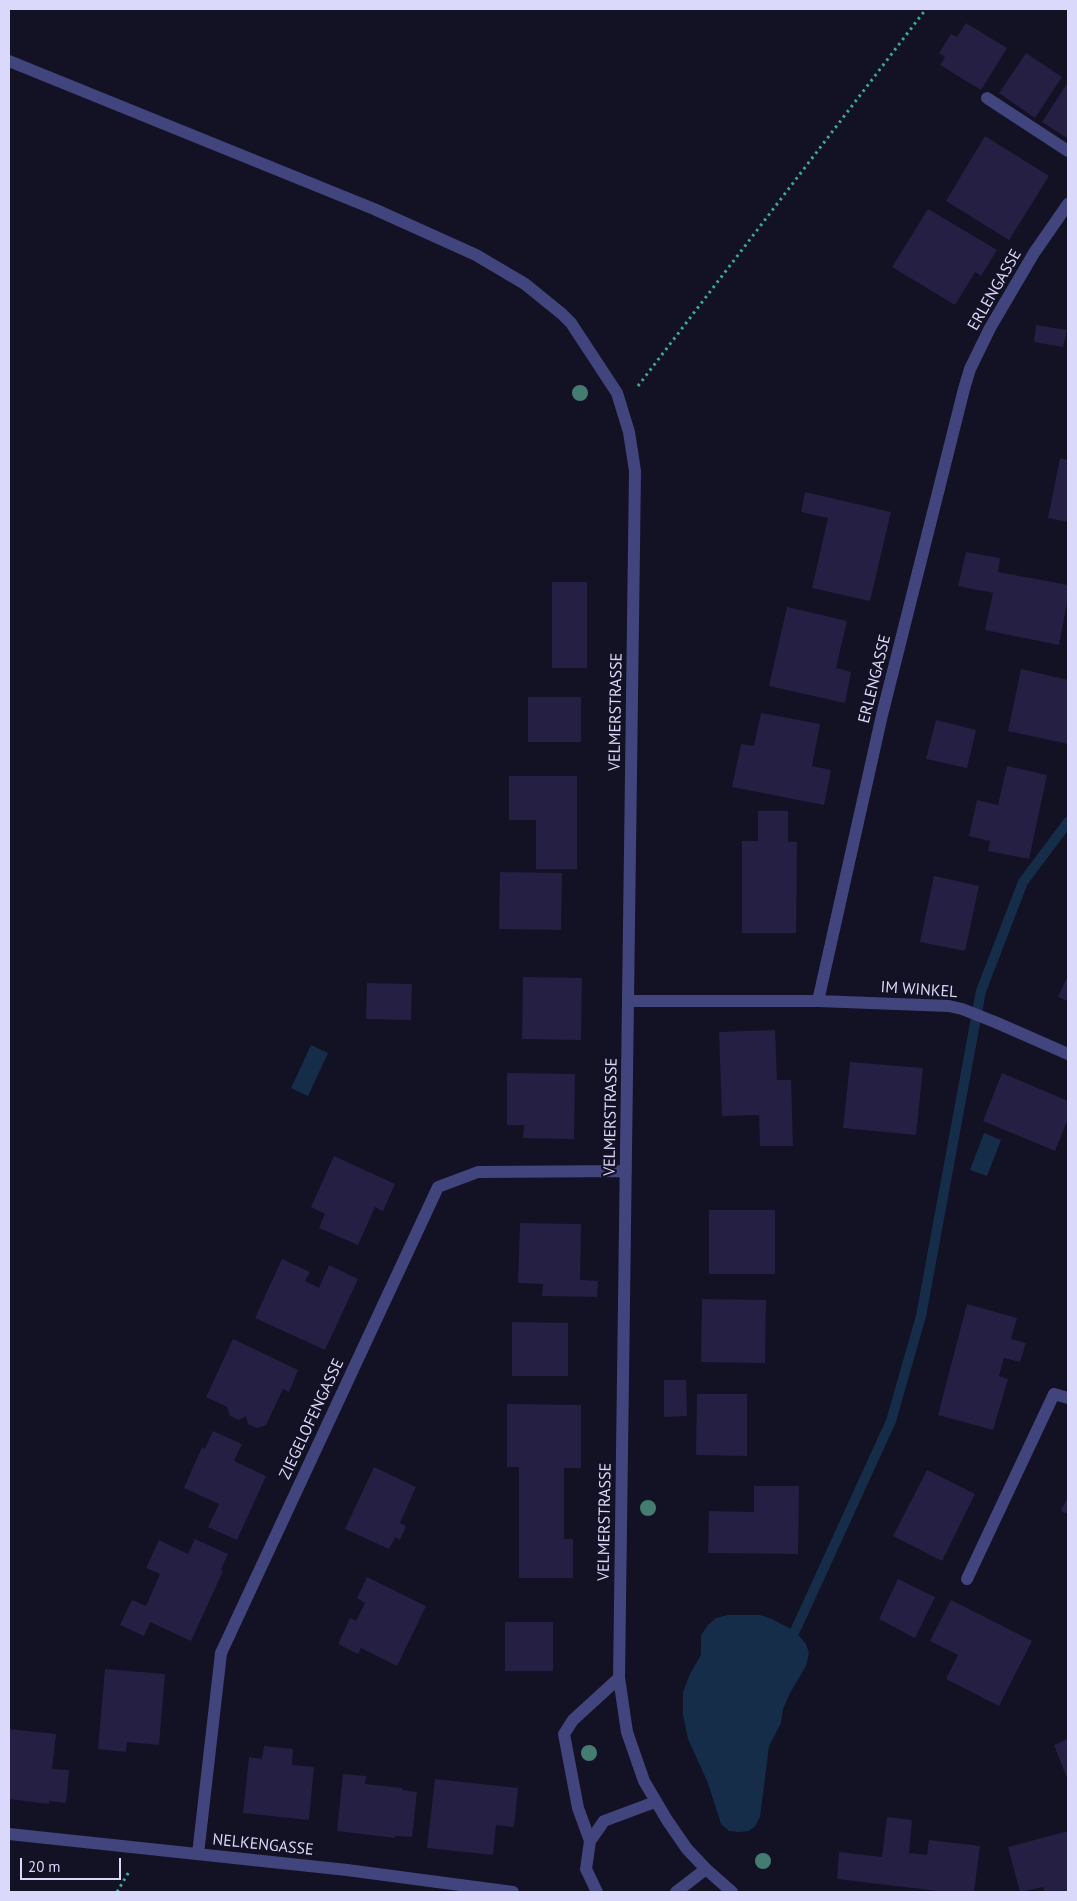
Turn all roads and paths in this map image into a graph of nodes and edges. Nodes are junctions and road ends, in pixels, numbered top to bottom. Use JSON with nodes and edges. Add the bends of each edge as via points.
{"nodes":[{"id":1,"x":926,"y":9,"type":"edge"},
{"id":2,"x":9,"y":61,"type":"edge"},
{"id":3,"x":986,"y":98,"type":"dead end"},
{"id":4,"x":1068,"y":151,"type":"edge"},
{"id":5,"x":1068,"y":204,"type":"edge"},
{"id":6,"x":658,"y":361,"type":"dead end"},
{"id":7,"x":628,"y":1001,"type":"junction"},
{"id":8,"x":818,"y":1001,"type":"junction"},
{"id":9,"x":1068,"y":1054,"type":"edge"},
{"id":10,"x":626,"y":1171,"type":"junction"},
{"id":11,"x":1068,"y":1398,"type":"edge"},
{"id":12,"x":967,"y":1579,"type":"dead end"},
{"id":13,"x":620,"y":1678,"type":"junction"},
{"id":14,"x":655,"y":1802,"type":"junction"},
{"id":15,"x":9,"y":1834,"type":"edge"},
{"id":16,"x":590,"y":1841,"type":"junction"},
{"id":17,"x":198,"y":1854,"type":"junction"},
{"id":18,"x":706,"y":1869,"type":"junction"},
{"id":19,"x":513,"y":1892,"type":"edge"},
{"id":20,"x":597,"y":1892,"type":"edge"},
{"id":21,"x":676,"y":1892,"type":"edge"},
{"id":22,"x":732,"y":1892,"type":"edge"}],
"edges":[{"from":1,"to":6,"type":"path"},
{"from":2,"to":7,"type":"street","name":"VELMERSTRASSE","via":[[374,209],[476,255],[553,305],[571,323],[617,394],[629,432],[635,471]]},
{"from":3,"to":4,"type":"street"},
{"from":5,"to":8,"type":"street","name":"ERLENGASSE","via":[[1034,253],[970,369],[882,715]]},
{"from":7,"to":8,"type":"street"},
{"from":7,"to":10,"type":"street","name":"VELMERSTRASSE"},
{"from":8,"to":9,"type":"street","name":"IM WINKEL","via":[[950,1006],[996,1022]]},
{"from":10,"to":13,"type":"street","name":"VELMERSTRASSE"},
{"from":10,"to":17,"type":"street","name":"ZIEGELOFENGASSE","via":[[478,1172],[438,1187],[221,1653]]},
{"from":11,"to":12,"type":"street","via":[[1054,1394]]},
{"from":13,"to":14,"type":"street","name":"VELMERSTRASSE","via":[[623,1715],[631,1748]]},
{"from":13,"to":16,"type":"street","via":[[573,1720],[564,1734],[578,1808]]},
{"from":14,"to":16,"type":"street","via":[[604,1821]]},
{"from":14,"to":18,"type":"street","name":"VELMERSTRASSE","via":[[682,1842]]},
{"from":15,"to":17,"type":"street","name":"NELKENGASSE"},
{"from":16,"to":20,"type":"street","via":[[586,1869]]},
{"from":17,"to":19,"type":"street","name":"NELKENGASSE"},
{"from":18,"to":21,"type":"street"},
{"from":18,"to":22,"type":"street","name":"VELMERSTRASSE"}]}
